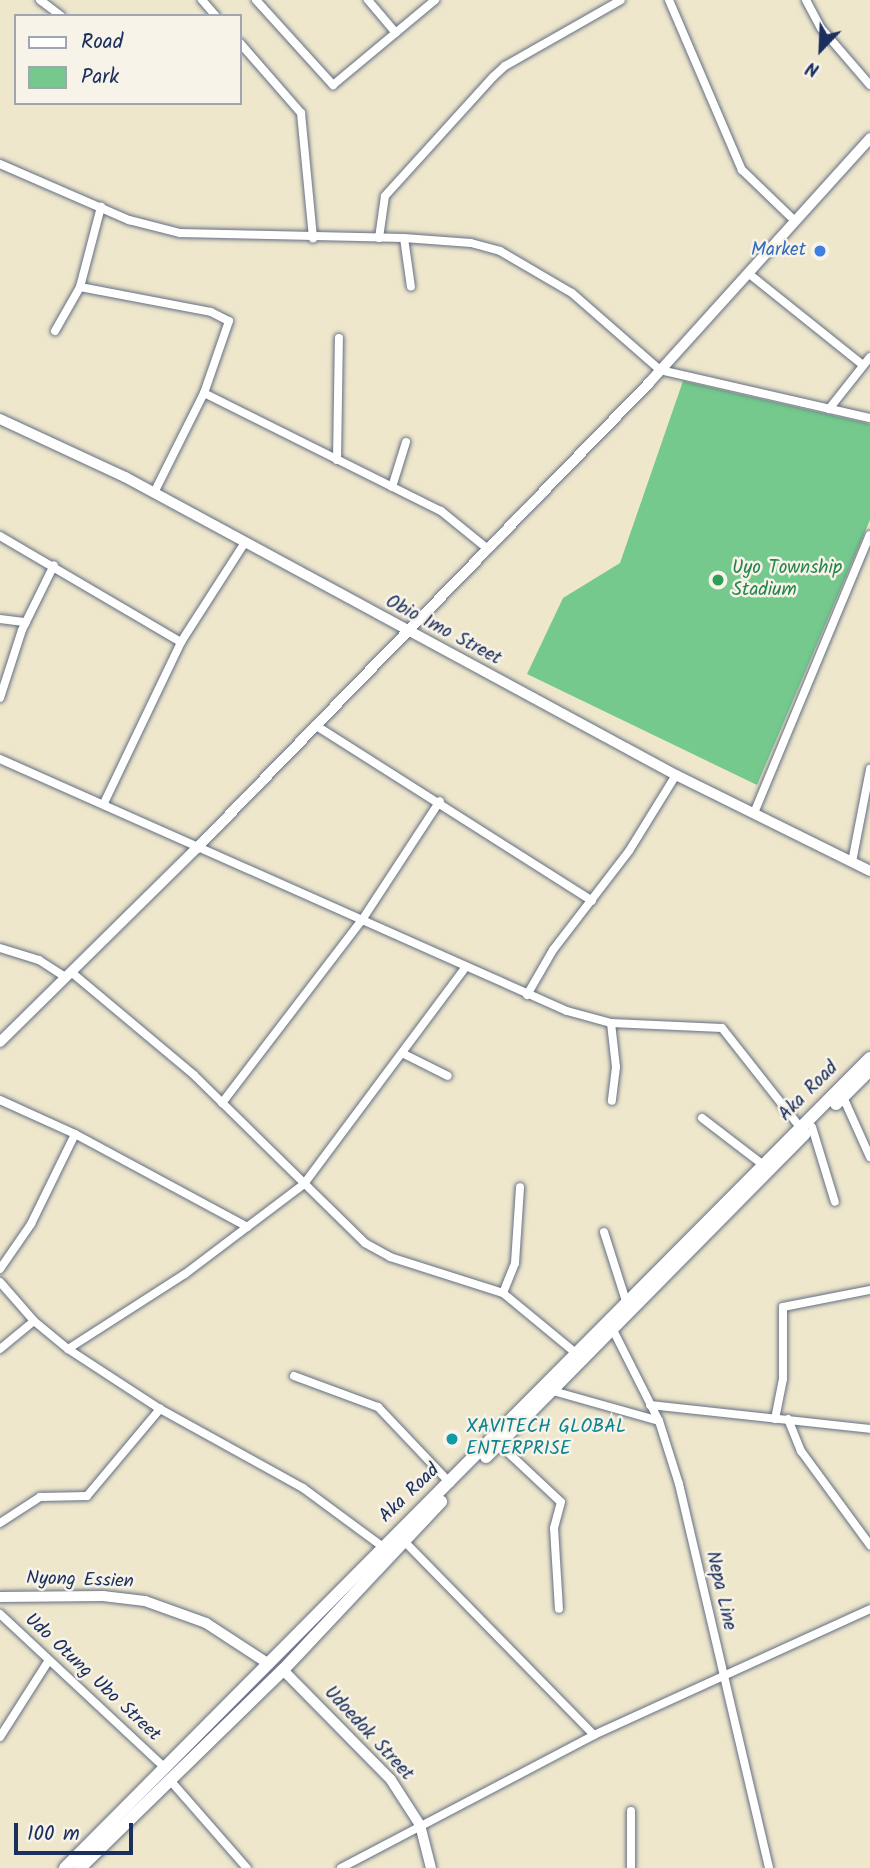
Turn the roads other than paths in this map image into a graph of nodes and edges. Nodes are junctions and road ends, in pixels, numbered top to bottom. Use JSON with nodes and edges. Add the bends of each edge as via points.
{"nodes":[{"id":1,"x":40,"y":0,"type":"edge"},
{"id":2,"x":202,"y":0,"type":"edge"},
{"id":3,"x":256,"y":0,"type":"edge"},
{"id":4,"x":368,"y":0,"type":"edge"},
{"id":5,"x":435,"y":0,"type":"edge"},
{"id":6,"x":621,"y":0,"type":"edge"},
{"id":7,"x":669,"y":0,"type":"edge"},
{"id":8,"x":806,"y":0,"type":"edge"},
{"id":9,"x":58,"y":14,"type":"edge"},
{"id":10,"x":214,"y":14,"type":"edge"},
{"id":11,"x":396,"y":33,"type":"junction"},
{"id":12,"x":242,"y":45,"type":"edge"},
{"id":13,"x":870,"y":85,"type":"edge"},
{"id":14,"x":870,"y":138,"type":"edge"},
{"id":15,"x":0,"y":164,"type":"edge"},
{"id":16,"x":101,"y":207,"type":"junction"},
{"id":17,"x":795,"y":221,"type":"junction"},
{"id":18,"x":313,"y":238,"type":"junction"},
{"id":19,"x":379,"y":238,"type":"junction"},
{"id":20,"x":404,"y":238,"type":"junction"},
{"id":21,"x":748,"y":273,"type":"junction"},
{"id":22,"x":80,"y":287,"type":"junction"},
{"id":23,"x":411,"y":287,"type":"dead end"},
{"id":24,"x":55,"y":331,"type":"dead end"},
{"id":25,"x":339,"y":338,"type":"dead end"},
{"id":26,"x":870,"y":357,"type":"edge"},
{"id":27,"x":863,"y":366,"type":"junction"},
{"id":28,"x":660,"y":370,"type":"junction"},
{"id":29,"x":204,"y":393,"type":"junction"},
{"id":30,"x":829,"y":409,"type":"junction"},
{"id":31,"x":870,"y":418,"type":"edge"},
{"id":32,"x":0,"y":419,"type":"edge"},
{"id":33,"x":406,"y":442,"type":"dead end"},
{"id":34,"x":337,"y":460,"type":"junction"},
{"id":35,"x":392,"y":487,"type":"junction"},
{"id":36,"x":154,"y":494,"type":"junction"},
{"id":37,"x":870,"y":535,"type":"edge"},
{"id":38,"x":0,"y":536,"type":"edge"},
{"id":39,"x":244,"y":544,"type":"junction"},
{"id":40,"x":488,"y":549,"type":"junction"},
{"id":41,"x":54,"y":565,"type":"junction"},
{"id":42,"x":0,"y":619,"type":"edge"},
{"id":43,"x":26,"y":622,"type":"junction"},
{"id":44,"x":408,"y":632,"type":"junction"},
{"id":45,"x":181,"y":642,"type":"junction"},
{"id":46,"x":0,"y":698,"type":"edge"},
{"id":47,"x":315,"y":724,"type":"junction"},
{"id":48,"x":0,"y":759,"type":"edge"},
{"id":49,"x":870,"y":769,"type":"edge"},
{"id":50,"x":676,"y":775,"type":"junction"},
{"id":51,"x":440,"y":801,"type":"junction"},
{"id":52,"x":104,"y":803,"type":"junction"},
{"id":53,"x":754,"y":813,"type":"junction"},
{"id":54,"x":197,"y":848,"type":"junction"},
{"id":55,"x":852,"y":862,"type":"junction"},
{"id":56,"x":870,"y":871,"type":"edge"},
{"id":57,"x":592,"y":901,"type":"junction"},
{"id":58,"x":362,"y":920,"type":"junction"},
{"id":59,"x":0,"y":948,"type":"edge"},
{"id":60,"x":464,"y":969,"type":"junction"},
{"id":61,"x":68,"y":974,"type":"junction"},
{"id":62,"x":527,"y":995,"type":"junction"},
{"id":63,"x":611,"y":1023,"type":"junction"},
{"id":64,"x":0,"y":1042,"type":"edge"},
{"id":65,"x":402,"y":1053,"type":"junction"},
{"id":66,"x":870,"y":1058,"type":"edge"},
{"id":67,"x":870,"y":1070,"type":"edge"},
{"id":68,"x":448,"y":1076,"type":"dead end"},
{"id":69,"x":843,"y":1097,"type":"junction"},
{"id":70,"x":0,"y":1100,"type":"edge"},
{"id":71,"x":612,"y":1101,"type":"dead end"},
{"id":72,"x":222,"y":1103,"type":"junction"},
{"id":73,"x":702,"y":1118,"type":"dead end"},
{"id":74,"x":806,"y":1127,"type":"junction"},
{"id":75,"x":75,"y":1135,"type":"junction"},
{"id":76,"x":870,"y":1157,"type":"edge"},
{"id":77,"x":762,"y":1164,"type":"junction"},
{"id":78,"x":304,"y":1184,"type":"junction"},
{"id":79,"x":520,"y":1187,"type":"dead end"},
{"id":80,"x":835,"y":1202,"type":"dead end"},
{"id":81,"x":248,"y":1227,"type":"junction"},
{"id":82,"x":604,"y":1232,"type":"dead end"},
{"id":83,"x":0,"y":1269,"type":"edge"},
{"id":84,"x":2,"y":1286,"type":"edge"},
{"id":85,"x":870,"y":1290,"type":"edge"},
{"id":86,"x":503,"y":1293,"type":"junction"},
{"id":87,"x":626,"y":1301,"type":"junction"},
{"id":88,"x":34,"y":1321,"type":"junction"},
{"id":89,"x":613,"y":1330,"type":"junction"},
{"id":90,"x":0,"y":1349,"type":"edge"},
{"id":91,"x":68,"y":1349,"type":"junction"},
{"id":92,"x":577,"y":1354,"type":"junction"},
{"id":93,"x":295,"y":1376,"type":"dead end"},
{"id":94,"x":553,"y":1391,"type":"junction"},
{"id":95,"x":650,"y":1405,"type":"junction"},
{"id":96,"x":160,"y":1409,"type":"junction"},
{"id":97,"x":775,"y":1419,"type":"junction"},
{"id":98,"x":788,"y":1419,"type":"junction"},
{"id":99,"x":659,"y":1421,"type":"junction"},
{"id":100,"x":870,"y":1429,"type":"edge"},
{"id":101,"x":500,"y":1445,"type":"junction"},
{"id":102,"x":450,"y":1483,"type":"junction"},
{"id":103,"x":0,"y":1523,"type":"edge"},
{"id":104,"x":403,"y":1540,"type":"junction"},
{"id":105,"x":870,"y":1545,"type":"edge"},
{"id":106,"x":383,"y":1547,"type":"junction"},
{"id":107,"x":0,"y":1597,"type":"edge"},
{"id":108,"x":559,"y":1609,"type":"dead end"},
{"id":109,"x":870,"y":1609,"type":"edge"},
{"id":110,"x":0,"y":1614,"type":"edge"},
{"id":111,"x":49,"y":1660,"type":"junction"},
{"id":112,"x":269,"y":1664,"type":"junction"},
{"id":113,"x":283,"y":1670,"type":"junction"},
{"id":114,"x":724,"y":1676,"type":"junction"},
{"id":115,"x":594,"y":1735,"type":"junction"},
{"id":116,"x":0,"y":1737,"type":"edge"},
{"id":117,"x":163,"y":1766,"type":"junction"},
{"id":118,"x":169,"y":1779,"type":"junction"},
{"id":119,"x":631,"y":1811,"type":"dead end"},
{"id":120,"x":420,"y":1825,"type":"junction"},
{"id":121,"x":65,"y":1868,"type":"edge"},
{"id":122,"x":80,"y":1868,"type":"edge"},
{"id":123,"x":247,"y":1868,"type":"edge"},
{"id":124,"x":341,"y":1868,"type":"edge"},
{"id":125,"x":431,"y":1868,"type":"edge"},
{"id":126,"x":631,"y":1868,"type":"edge"},
{"id":127,"x":769,"y":1868,"type":"edge"}],
"edges":[{"from":1,"to":9,"type":"street"},
{"from":2,"to":10,"type":"street"},
{"from":3,"to":11,"type":"street","via":[[333,85]]},
{"from":4,"to":11,"type":"street"},
{"from":5,"to":11,"type":"street"},
{"from":6,"to":19,"type":"street","via":[[493,77],[385,196]]},
{"from":7,"to":17,"type":"street","via":[[742,170]]},
{"from":8,"to":13,"type":"street","via":[[821,28]]},
{"from":12,"to":18,"type":"street","via":[[301,113]]},
{"from":14,"to":17,"type":"street"},
{"from":15,"to":16,"type":"street"},
{"from":16,"to":18,"type":"street","via":[[129,220],[180,233]]},
{"from":16,"to":22,"type":"street"},
{"from":17,"to":21,"type":"street"},
{"from":18,"to":19,"type":"street"},
{"from":19,"to":20,"type":"street"},
{"from":20,"to":23,"type":"street"},
{"from":20,"to":28,"type":"street","via":[[471,243],[500,251],[572,293]]},
{"from":21,"to":27,"type":"street"},
{"from":21,"to":28,"type":"street"},
{"from":22,"to":24,"type":"street"},
{"from":22,"to":29,"type":"street","via":[[211,312],[229,321]]},
{"from":25,"to":34,"type":"street"},
{"from":26,"to":27,"type":"street"},
{"from":27,"to":30,"type":"street"},
{"from":28,"to":30,"type":"street"},
{"from":28,"to":40,"type":"street"},
{"from":29,"to":34,"type":"street"},
{"from":29,"to":36,"type":"street"},
{"from":30,"to":31,"type":"street"},
{"from":32,"to":36,"type":"street","name":"Obio Imo Street"},
{"from":33,"to":35,"type":"street"},
{"from":34,"to":35,"type":"street"},
{"from":35,"to":40,"type":"street","via":[[453,518]]},
{"from":36,"to":39,"type":"street","name":"Obio Imo Street"},
{"from":37,"to":53,"type":"street"},
{"from":38,"to":41,"type":"street"},
{"from":39,"to":44,"type":"street","name":"Obio Imo Street"},
{"from":39,"to":45,"type":"street"},
{"from":40,"to":44,"type":"street"},
{"from":41,"to":43,"type":"street"},
{"from":41,"to":45,"type":"street"},
{"from":42,"to":43,"type":"street"},
{"from":43,"to":46,"type":"street"},
{"from":44,"to":47,"type":"street"},
{"from":44,"to":50,"type":"street","name":"Obio Imo Street"},
{"from":45,"to":52,"type":"street"},
{"from":47,"to":51,"type":"street"},
{"from":47,"to":54,"type":"street"},
{"from":48,"to":52,"type":"street"},
{"from":49,"to":55,"type":"street"},
{"from":50,"to":53,"type":"street","name":"Obio Imo Street"},
{"from":50,"to":57,"type":"street","via":[[629,852]]},
{"from":51,"to":57,"type":"street"},
{"from":51,"to":58,"type":"street"},
{"from":52,"to":54,"type":"street"},
{"from":53,"to":55,"type":"street","name":"Obio Imo Street"},
{"from":54,"to":58,"type":"street"},
{"from":54,"to":61,"type":"street"},
{"from":55,"to":56,"type":"street","name":"Obio Imo Street"},
{"from":57,"to":62,"type":"street","via":[[553,950]]},
{"from":58,"to":60,"type":"street"},
{"from":58,"to":72,"type":"street"},
{"from":59,"to":61,"type":"street"},
{"from":60,"to":62,"type":"street"},
{"from":60,"to":65,"type":"street"},
{"from":61,"to":64,"type":"street"},
{"from":61,"to":72,"type":"street"},
{"from":62,"to":63,"type":"street"},
{"from":63,"to":71,"type":"street","via":[[616,1068]]},
{"from":63,"to":74,"type":"street","via":[[722,1028]]},
{"from":65,"to":68,"type":"street"},
{"from":65,"to":78,"type":"street"},
{"from":66,"to":74,"type":"main road","name":"Aka Road"},
{"from":67,"to":69,"type":"main road","name":"Aka Road"},
{"from":69,"to":74,"type":"main road","name":"Aka Road"},
{"from":69,"to":76,"type":"street"},
{"from":70,"to":75,"type":"street"},
{"from":72,"to":78,"type":"street"},
{"from":73,"to":77,"type":"street"},
{"from":74,"to":77,"type":"main road","name":"Aka Road"},
{"from":74,"to":80,"type":"street"},
{"from":74,"to":89,"type":"main road","name":"Aka Road"},
{"from":75,"to":81,"type":"street"},
{"from":75,"to":83,"type":"street","via":[[31,1224]]},
{"from":77,"to":87,"type":"main road","name":"Aka Road"},
{"from":78,"to":81,"type":"street"},
{"from":78,"to":86,"type":"street","via":[[379,1252]]},
{"from":79,"to":86,"type":"street","via":[[515,1264]]},
{"from":81,"to":91,"type":"street"},
{"from":82,"to":87,"type":"street"},
{"from":84,"to":88,"type":"street"},
{"from":85,"to":97,"type":"street","via":[[783,1307],[783,1379]]},
{"from":86,"to":92,"type":"street"},
{"from":87,"to":92,"type":"main road","name":"Aka Road"},
{"from":88,"to":90,"type":"street"},
{"from":88,"to":91,"type":"street"},
{"from":89,"to":94,"type":"main road","name":"Aka Road"},
{"from":89,"to":95,"type":"street","name":"Nepa Line"},
{"from":91,"to":96,"type":"street"},
{"from":92,"to":102,"type":"main road","name":"Aka Road"},
{"from":93,"to":102,"type":"street","via":[[379,1407]]},
{"from":94,"to":99,"type":"street"},
{"from":94,"to":101,"type":"main road","name":"Aka Road"},
{"from":95,"to":97,"type":"street"},
{"from":95,"to":99,"type":"street","name":"Nepa Line"},
{"from":96,"to":103,"type":"street","via":[[87,1496],[40,1497]]},
{"from":96,"to":106,"type":"street","via":[[303,1488]]},
{"from":97,"to":98,"type":"street"},
{"from":98,"to":100,"type":"street"},
{"from":98,"to":105,"type":"street","via":[[801,1451]]},
{"from":99,"to":114,"type":"street","name":"Nepa Line","via":[[679,1484]]},
{"from":101,"to":104,"type":"main road","name":"Aka Road"},
{"from":101,"to":108,"type":"street","via":[[561,1502],[554,1528]]},
{"from":102,"to":106,"type":"main road","name":"Aka Road"},
{"from":104,"to":113,"type":"main road","name":"Aka Road"},
{"from":104,"to":115,"type":"street"},
{"from":106,"to":112,"type":"main road","name":"Aka Road"},
{"from":107,"to":112,"type":"street","name":"Nyong Essien","via":[[103,1596],[145,1601],[206,1623]]},
{"from":109,"to":114,"type":"street"},
{"from":110,"to":111,"type":"street","name":"Udo Otung Ubo Street"},
{"from":111,"to":116,"type":"street"},
{"from":111,"to":117,"type":"street","name":"Udo Otung Ubo Street"},
{"from":112,"to":117,"type":"main road","name":"Aka Road"},
{"from":113,"to":118,"type":"main road","name":"Aka Road"},
{"from":113,"to":120,"type":"street","name":"Udoedok Street","via":[[391,1780]]},
{"from":114,"to":115,"type":"street"},
{"from":114,"to":127,"type":"street","name":"Nepa Line"},
{"from":115,"to":120,"type":"street"},
{"from":117,"to":121,"type":"main road","name":"Aka Road"},
{"from":118,"to":122,"type":"main road","name":"Aka Road"},
{"from":118,"to":123,"type":"street"},
{"from":119,"to":126,"type":"street"},
{"from":120,"to":124,"type":"street"},
{"from":120,"to":125,"type":"street","name":"Udoedok Street"}]}
